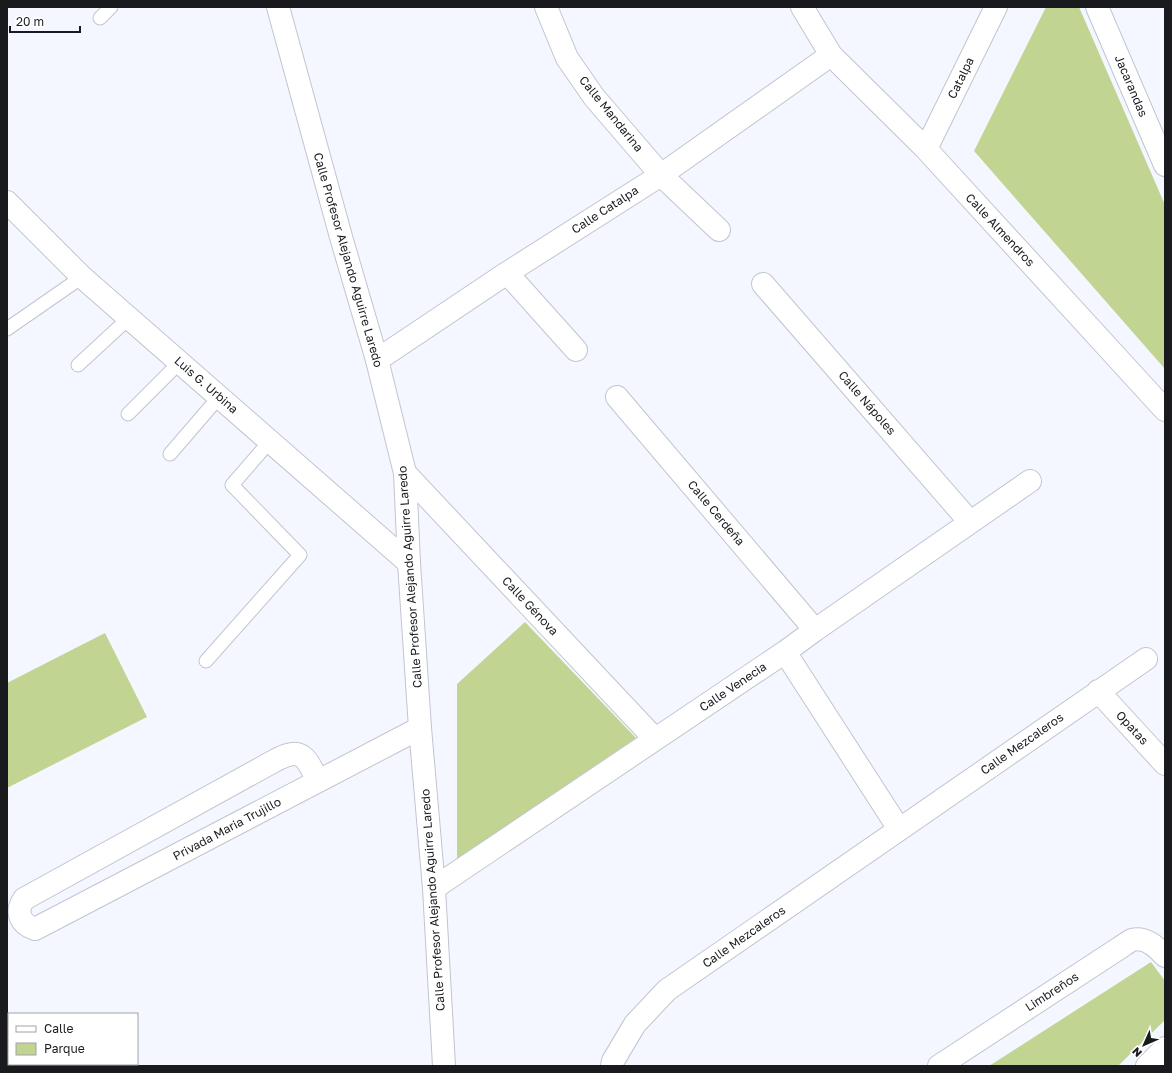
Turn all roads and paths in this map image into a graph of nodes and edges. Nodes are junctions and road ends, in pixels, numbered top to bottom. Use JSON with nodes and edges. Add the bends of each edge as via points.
{"nodes":[{"id":1,"x":111,"y":7,"type":"edge"},
{"id":2,"x":278,"y":7,"type":"edge"},
{"id":3,"x":546,"y":7,"type":"edge"},
{"id":4,"x":802,"y":7,"type":"edge"},
{"id":5,"x":996,"y":7,"type":"edge"},
{"id":6,"x":1097,"y":7,"type":"edge"},
{"id":7,"x":100,"y":18,"type":"dead end"},
{"id":8,"x":830,"y":55,"type":"junction"},
{"id":9,"x":926,"y":149,"type":"junction"},
{"id":10,"x":1165,"y":165,"type":"edge"},
{"id":11,"x":661,"y":175,"type":"junction"},
{"id":12,"x":7,"y":202,"type":"edge"},
{"id":13,"x":718,"y":230,"type":"dead end"},
{"id":14,"x":507,"y":273,"type":"junction"},
{"id":15,"x":82,"y":277,"type":"junction"},
{"id":16,"x":763,"y":284,"type":"dead end"},
{"id":17,"x":129,"y":318,"type":"junction"},
{"id":18,"x":7,"y":329,"type":"edge"},
{"id":19,"x":576,"y":350,"type":"dead end"},
{"id":20,"x":377,"y":360,"type":"junction"},
{"id":21,"x":180,"y":362,"type":"junction"},
{"id":22,"x":78,"y":366,"type":"dead end"},
{"id":23,"x":219,"y":396,"type":"junction"},
{"id":24,"x":617,"y":397,"type":"dead end"},
{"id":25,"x":1165,"y":410,"type":"edge"},
{"id":26,"x":128,"y":414,"type":"dead end"},
{"id":27,"x":270,"y":441,"type":"junction"},
{"id":28,"x":170,"y":454,"type":"dead end"},
{"id":29,"x":406,"y":473,"type":"junction"},
{"id":30,"x":1030,"y":481,"type":"dead end"},
{"id":31,"x":970,"y":522,"type":"junction"},
{"id":32,"x":409,"y":563,"type":"junction"},
{"id":33,"x":815,"y":630,"type":"junction"},
{"id":34,"x":785,"y":652,"type":"junction"},
{"id":35,"x":1146,"y":659,"type":"dead end"},
{"id":36,"x":206,"y":661,"type":"dead end"},
{"id":37,"x":1098,"y":692,"type":"junction"},
{"id":38,"x":420,"y":728,"type":"junction"},
{"id":39,"x":655,"y":739,"type":"junction"},
{"id":40,"x":1165,"y":764,"type":"edge"},
{"id":41,"x":318,"y":781,"type":"junction"},
{"id":42,"x":153,"y":828,"type":"junction"},
{"id":43,"x":899,"y":829,"type":"junction"},
{"id":44,"x":170,"y":859,"type":"junction"},
{"id":45,"x":434,"y":888,"type":"junction"},
{"id":46,"x":1165,"y":956,"type":"edge"},
{"id":47,"x":1165,"y":1048,"type":"edge"},
{"id":48,"x":444,"y":1066,"type":"edge"},
{"id":49,"x":612,"y":1066,"type":"edge"},
{"id":50,"x":939,"y":1066,"type":"edge"},
{"id":51,"x":1147,"y":1066,"type":"edge"}],
"edges":[{"from":1,"to":7,"type":"lane"},
{"from":2,"to":20,"type":"street","name":"Calle Profesor Alejando Aguirre Laredo"},
{"from":3,"to":11,"type":"street","name":"Calle Mandarina","via":[[567,58],[594,97]]},
{"from":4,"to":8,"type":"street","name":"Calle Almendros"},
{"from":5,"to":9,"type":"street","name":"Catalpa"},
{"from":6,"to":10,"type":"street","name":"Jacarandas"},
{"from":8,"to":9,"type":"street","name":"Calle Almendros"},
{"from":8,"to":11,"type":"street","name":"Calle Catalpa"},
{"from":9,"to":25,"type":"street","name":"Calle Almendros"},
{"from":11,"to":13,"type":"street","name":"Calle Mandarina"},
{"from":11,"to":14,"type":"street","name":"Calle Catalpa"},
{"from":12,"to":15,"type":"street","name":"Luis G. Urbina"},
{"from":14,"to":19,"type":"street"},
{"from":14,"to":20,"type":"street","name":"Calle Catalpa"},
{"from":15,"to":17,"type":"street","name":"Luis G. Urbina"},
{"from":15,"to":18,"type":"lane"},
{"from":16,"to":31,"type":"street","name":"Calle Nápoles"},
{"from":17,"to":21,"type":"street","name":"Luis G. Urbina"},
{"from":17,"to":22,"type":"lane"},
{"from":20,"to":29,"type":"street","name":"Calle Profesor Alejando Aguirre Laredo"},
{"from":21,"to":23,"type":"street","name":"Luis G. Urbina"},
{"from":21,"to":26,"type":"lane"},
{"from":23,"to":27,"type":"street","name":"Luis G. Urbina"},
{"from":23,"to":28,"type":"lane"},
{"from":24,"to":33,"type":"street","name":"Calle Cerdeña"},
{"from":27,"to":32,"type":"street","name":"Luis G. Urbina"},
{"from":27,"to":36,"type":"lane","via":[[232,485],[300,555]]},
{"from":29,"to":32,"type":"street","name":"Calle Profesor Alejando Aguirre Laredo"},
{"from":29,"to":39,"type":"street","name":"Calle Génova"},
{"from":30,"to":31,"type":"street","name":"Calle Venecia"},
{"from":31,"to":33,"type":"street","name":"Calle Venecia"},
{"from":32,"to":38,"type":"street","name":"Calle Profesor Alejando Aguirre Laredo"},
{"from":33,"to":34,"type":"street","name":"Calle Venecia"},
{"from":34,"to":39,"type":"street","name":"Calle Venecia"},
{"from":34,"to":43,"type":"street"},
{"from":35,"to":37,"type":"street","name":"Calle Mezcaleros"},
{"from":37,"to":40,"type":"street","name":"Opatas"},
{"from":37,"to":43,"type":"street","name":"Calle Mezcaleros"},
{"from":38,"to":41,"type":"street","name":"Privada Maria Trujillo"},
{"from":38,"to":45,"type":"street","name":"Calle Profesor Alejando Aguirre Laredo"},
{"from":39,"to":45,"type":"street","name":"Calle Venecia"},
{"from":41,"to":42,"type":"street","via":[[305,757],[289,754]]},
{"from":41,"to":44,"type":"street","name":"Privada Maria Trujillo"},
{"from":42,"to":44,"type":"street"},
{"from":42,"to":44,"type":"street","name":"Privada Maria Trujillo","via":[[24,899],[19,906],[19,914],[29,928],[35,929]]},
{"from":43,"to":49,"type":"street","name":"Calle Mezcaleros","via":[[667,990],[635,1024]]},
{"from":45,"to":48,"type":"street","name":"Calle Profesor Alejando Aguirre Laredo"},
{"from":46,"to":50,"type":"street","name":"Limbreños","via":[[1149,942],[1132,940]]},
{"from":47,"to":51,"type":"street"}]}
